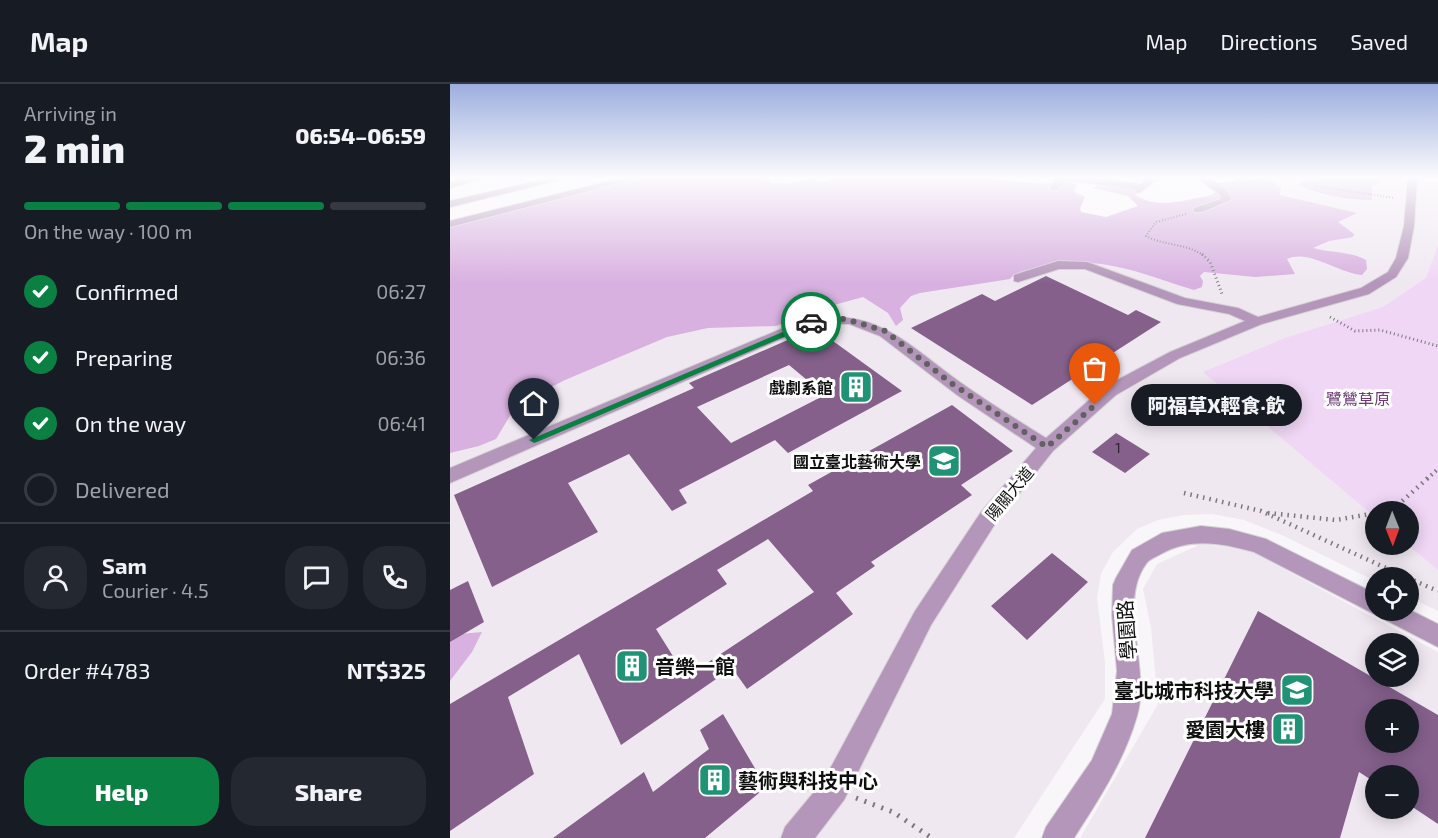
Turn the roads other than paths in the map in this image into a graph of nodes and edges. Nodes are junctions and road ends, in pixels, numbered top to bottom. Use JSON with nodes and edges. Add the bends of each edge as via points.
{"nodes":[{"id":1,"x":497,"y":212,"type":"edge"},
{"id":2,"x":1410,"y":212,"type":"edge"},
{"id":3,"x":450,"y":224,"type":"edge"},
{"id":4,"x":1018,"y":278,"type":"dead end"},
{"id":5,"x":1257,"y":321,"type":"junction"},
{"id":6,"x":1047,"y":447,"type":"junction"},
{"id":7,"x":450,"y":476,"type":"edge"},
{"id":8,"x":1365,"y":598,"type":"edge"},
{"id":9,"x":1409,"y":621,"type":"edge"},
{"id":10,"x":1438,"y":636,"type":"edge"},
{"id":11,"x":796,"y":838,"type":"edge"},
{"id":12,"x":1057,"y":838,"type":"edge"}],
"edges":[{"from":1,"to":3,"type":"street"},
{"from":2,"to":5,"type":"street","name":"陽關大道","via":[[1402,258],[1392,274],[1365,291]]},
{"from":4,"to":5,"type":"street","via":[[1058,265],[1086,266],[1182,301],[1233,311]]},
{"from":5,"to":6,"type":"street","name":"陽關大道","via":[[1175,355],[1110,392]]},
{"from":6,"to":7,"type":"street","via":[[951,383],[885,331],[836,318],[805,324]]},
{"from":6,"to":11,"type":"street","name":"陽關大道","via":[[988,518],[923,618],[834,790]]},
{"from":8,"to":12,"type":"street","name":"學園路","via":[[1258,545],[1229,537],[1201,534],[1168,539],[1139,556],[1124,585],[1129,671],[1125,715],[1102,770]]},
{"from":9,"to":10,"type":"street"}]}
